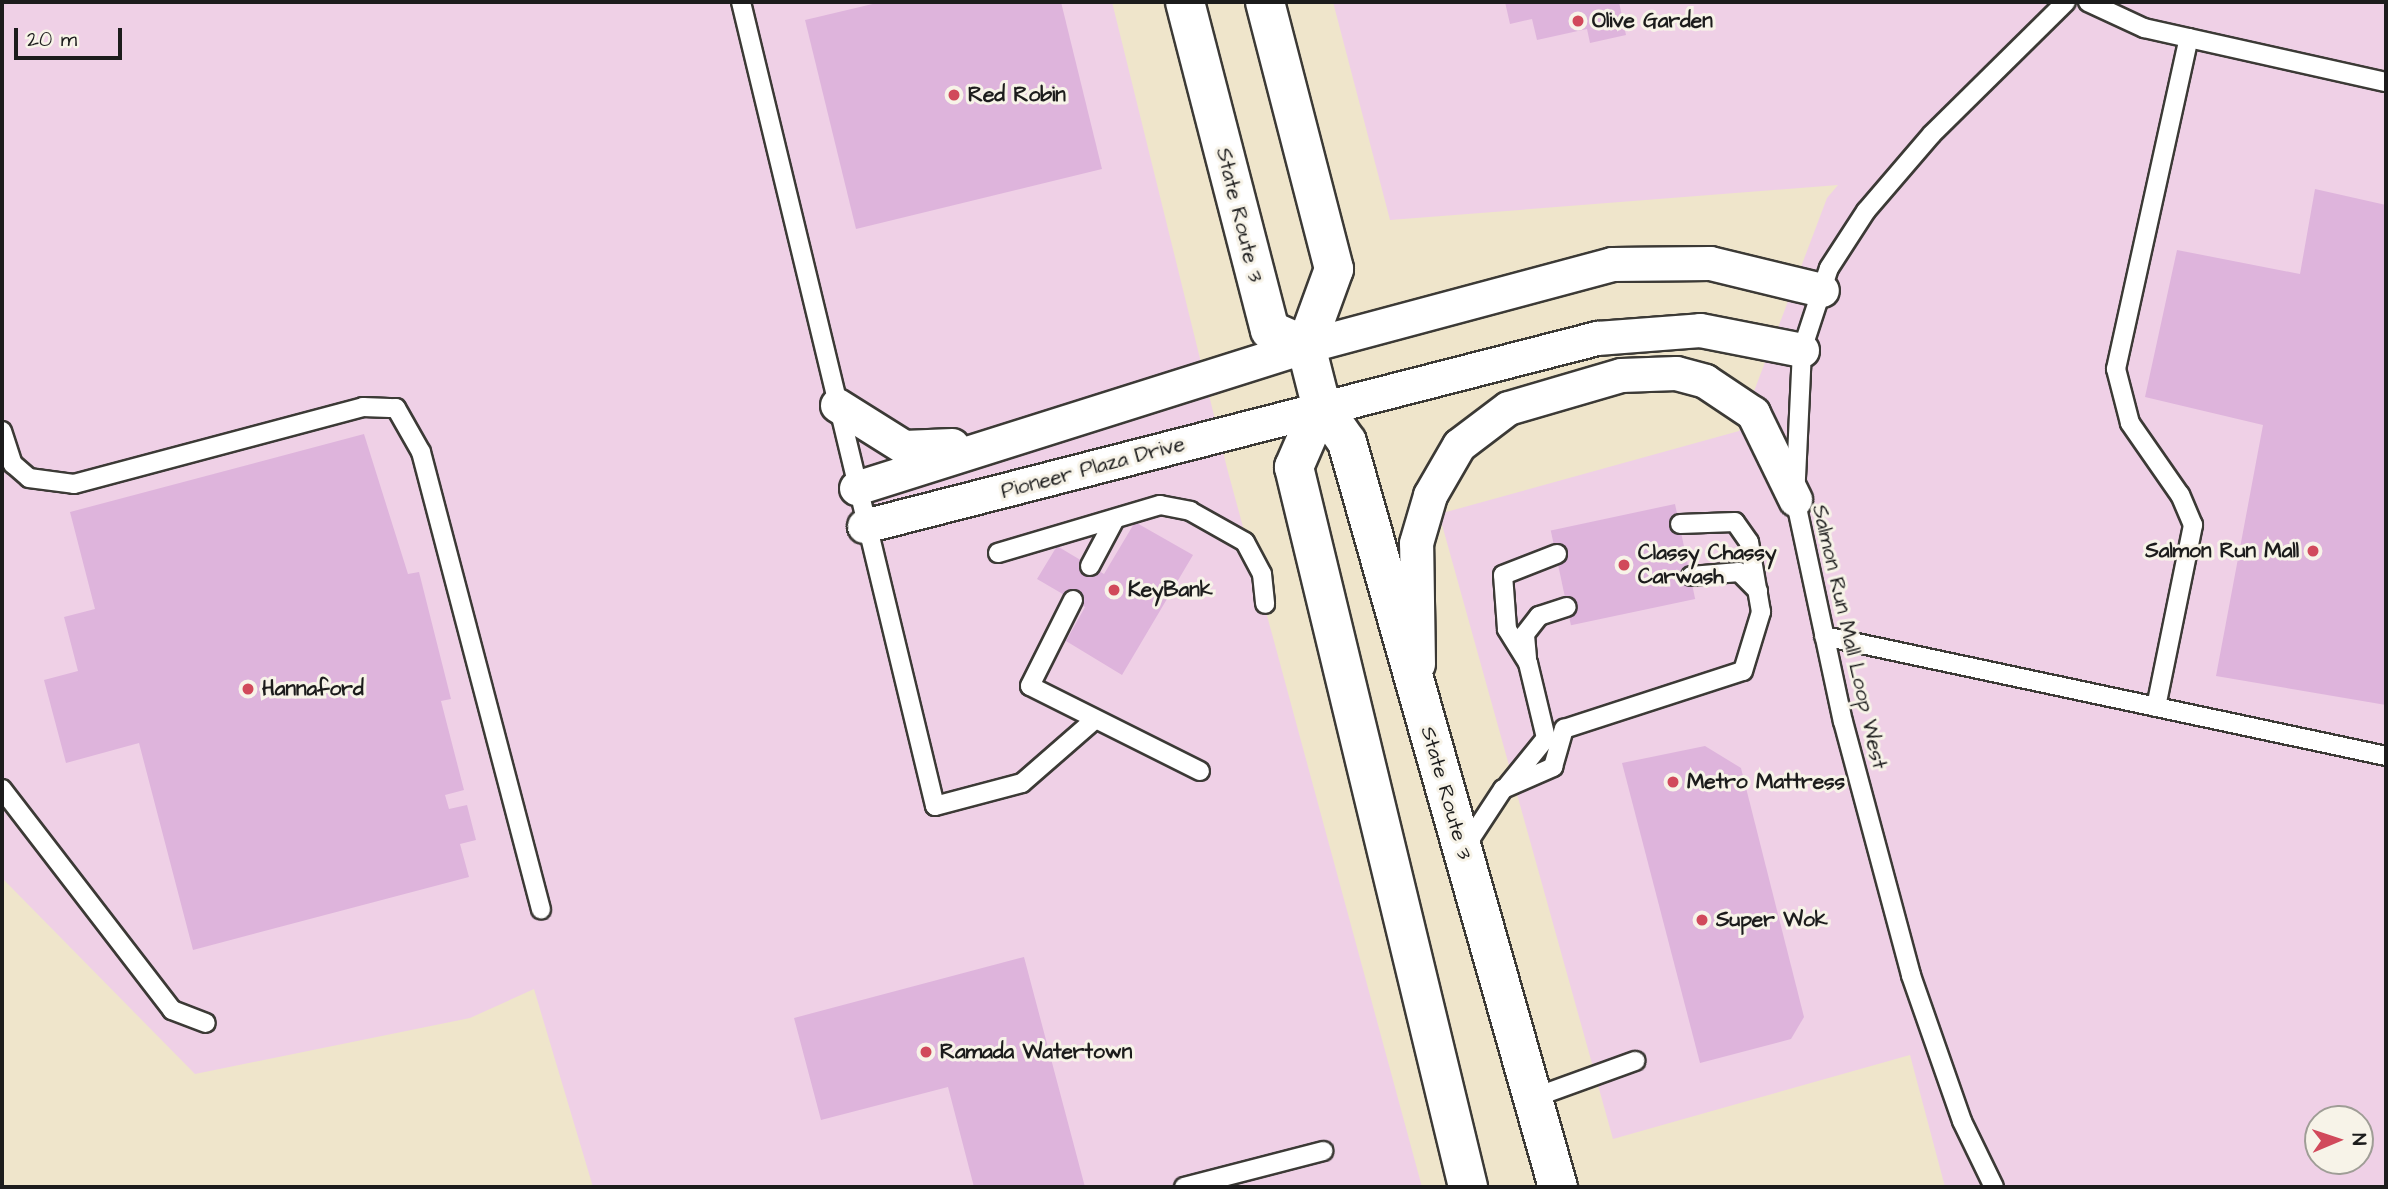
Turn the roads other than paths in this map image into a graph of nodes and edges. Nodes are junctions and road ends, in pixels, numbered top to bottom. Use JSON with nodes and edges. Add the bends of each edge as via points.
{"nodes":[{"id":1,"x":741,"y":2,"type":"edge"},
{"id":2,"x":1185,"y":2,"type":"edge"},
{"id":3,"x":1265,"y":2,"type":"edge"},
{"id":4,"x":2066,"y":2,"type":"edge"},
{"id":5,"x":2088,"y":2,"type":"edge"},
{"id":6,"x":2189,"y":38,"type":"junction"},
{"id":7,"x":2386,"y":82,"type":"edge"},
{"id":8,"x":1822,"y":290,"type":"junction"},
{"id":9,"x":1306,"y":346,"type":"junction"},
{"id":10,"x":1802,"y":350,"type":"junction"},
{"id":11,"x":837,"y":405,"type":"junction"},
{"id":12,"x":1321,"y":405,"type":"junction"},
{"id":13,"x":2,"y":431,"type":"edge"},
{"id":14,"x":1013,"y":437,"type":"junction"},
{"id":15,"x":856,"y":488,"type":"junction"},
{"id":16,"x":1795,"y":499,"type":"junction"},
{"id":17,"x":1115,"y":519,"type":"junction"},
{"id":18,"x":1679,"y":524,"type":"dead end"},
{"id":19,"x":864,"y":526,"type":"junction"},
{"id":20,"x":998,"y":554,"type":"dead end"},
{"id":21,"x":1557,"y":554,"type":"dead end"},
{"id":22,"x":1090,"y":566,"type":"dead end"},
{"id":23,"x":1691,"y":576,"type":"dead end"},
{"id":24,"x":1758,"y":591,"type":"junction"},
{"id":25,"x":1073,"y":600,"type":"dead end"},
{"id":26,"x":1265,"y":604,"type":"dead end"},
{"id":27,"x":1567,"y":607,"type":"dead end"},
{"id":28,"x":1824,"y":636,"type":"junction"},
{"id":29,"x":1528,"y":663,"type":"junction"},
{"id":30,"x":1419,"y":694,"type":"junction"},
{"id":31,"x":2156,"y":707,"type":"junction"},
{"id":32,"x":1093,"y":722,"type":"junction"},
{"id":33,"x":2386,"y":756,"type":"edge"},
{"id":34,"x":1200,"y":772,"type":"dead end"},
{"id":35,"x":1506,"y":788,"type":"junction"},
{"id":36,"x":2,"y":789,"type":"edge"},
{"id":37,"x":1463,"y":850,"type":"junction"},
{"id":38,"x":541,"y":910,"type":"dead end"},
{"id":39,"x":205,"y":1023,"type":"dead end"},
{"id":40,"x":1635,"y":1060,"type":"dead end"},
{"id":41,"x":1533,"y":1098,"type":"junction"},
{"id":42,"x":1322,"y":1152,"type":"dead end"},
{"id":43,"x":1184,"y":1187,"type":"edge"},
{"id":44,"x":1468,"y":1187,"type":"edge"},
{"id":45,"x":1558,"y":1187,"type":"edge"},
{"id":46,"x":1994,"y":1187,"type":"edge"}],
"edges":[{"from":1,"to":11,"type":"lane"},
{"from":2,"to":9,"type":"main road","name":"State Route 3","via":[[1270,330]]},
{"from":3,"to":9,"type":"main road","via":[[1334,269]]},
{"from":4,"to":8,"type":"lane","name":"Salmon Run Mall Loop West","via":[[1932,134],[1866,211]]},
{"from":5,"to":6,"type":"lane","via":[[2144,28]]},
{"from":6,"to":7,"type":"lane"},
{"from":6,"to":31,"type":"lane","via":[[2116,369],[2130,423],[2180,495],[2193,525]]},
{"from":8,"to":9,"type":"street","via":[[1710,263],[1612,264]]},
{"from":8,"to":10,"type":"lane","name":"Salmon Run Mall Loop West"},
{"from":9,"to":12,"type":"main road","name":"State Route 3"},
{"from":9,"to":14,"type":"street"},
{"from":10,"to":12,"type":"street","name":"Pioneer Plaza Drive","via":[[1700,331],[1644,330]]},
{"from":10,"to":16,"type":"lane","name":"Salmon Run Mall Loop West"},
{"from":11,"to":14,"type":"street","via":[[904,447]]},
{"from":11,"to":15,"type":"lane"},
{"from":12,"to":19,"type":"street","name":"Pioneer Plaza Drive"},
{"from":12,"to":30,"type":"main road","name":"State Route 3","via":[[1347,442]]},
{"from":12,"to":44,"type":"main road","via":[[1294,467]]},
{"from":13,"to":38,"type":"lane","via":[[13,464],[29,478],[74,484],[363,407],[396,408],[421,452]]},
{"from":14,"to":15,"type":"street"},
{"from":15,"to":19,"type":"lane"},
{"from":16,"to":28,"type":"lane","name":"Salmon Run Mall Loop West"},
{"from":16,"to":30,"type":"street","via":[[1753,413],[1705,381],[1676,373],[1621,375],[1508,408],[1460,445],[1430,495],[1416,543]]},
{"from":17,"to":20,"type":"lane"},
{"from":17,"to":22,"type":"lane"},
{"from":17,"to":26,"type":"lane","via":[[1160,505],[1223,528],[1245,542],[1262,573]]},
{"from":18,"to":24,"type":"lane","via":[[1735,523],[1749,542]]},
{"from":19,"to":32,"type":"lane","via":[[935,806],[1022,783]]},
{"from":21,"to":29,"type":"lane","via":[[1503,575],[1507,629]]},
{"from":23,"to":24,"type":"lane","via":[[1739,572]]},
{"from":24,"to":35,"type":"lane","via":[[1761,612],[1743,671],[1564,730],[1553,768]]},
{"from":25,"to":32,"type":"lane","via":[[1030,686]]},
{"from":27,"to":29,"type":"lane","via":[[1539,616],[1525,634]]},
{"from":28,"to":31,"type":"lane"},
{"from":28,"to":46,"type":"lane","name":"Salmon Run Mall Loop West","via":[[1911,975],[1962,1121]]},
{"from":29,"to":35,"type":"lane","via":[[1546,738]]},
{"from":30,"to":37,"type":"main road","name":"State Route 3"},
{"from":31,"to":33,"type":"lane"},
{"from":32,"to":34,"type":"lane"},
{"from":35,"to":37,"type":"lane"},
{"from":36,"to":39,"type":"lane","via":[[172,1010]]},
{"from":37,"to":41,"type":"main road","name":"State Route 3"},
{"from":40,"to":41,"type":"lane"},
{"from":41,"to":45,"type":"main road","name":"State Route 3"},
{"from":42,"to":43,"type":"lane"}]}
